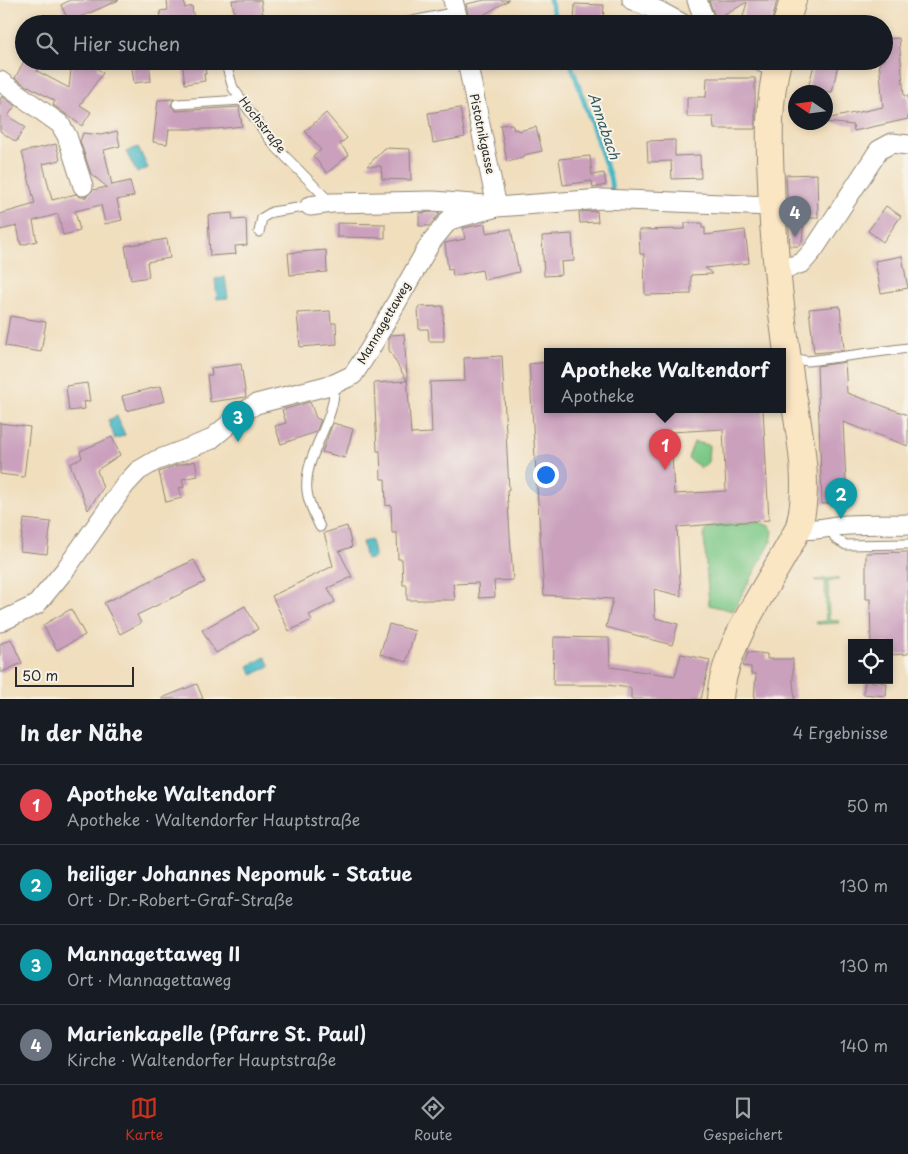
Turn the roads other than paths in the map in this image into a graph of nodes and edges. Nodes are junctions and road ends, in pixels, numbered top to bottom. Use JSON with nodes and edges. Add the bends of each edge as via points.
{"nodes":[{"id":1,"x":632,"y":0,"type":"edge"},
{"id":2,"x":697,"y":0,"type":"edge"},
{"id":3,"x":793,"y":0,"type":"edge"},
{"id":4,"x":456,"y":12,"type":"edge"},
{"id":5,"x":442,"y":15,"type":"edge"},
{"id":6,"x":666,"y":15,"type":"edge"},
{"id":7,"x":703,"y":15,"type":"edge"},
{"id":8,"x":789,"y":15,"type":"edge"},
{"id":9,"x":228,"y":70,"type":"edge"},
{"id":10,"x":468,"y":70,"type":"edge"},
{"id":11,"x":771,"y":70,"type":"edge"},
{"id":12,"x":0,"y":82,"type":"edge"},
{"id":13,"x":242,"y":100,"type":"junction"},
{"id":14,"x":177,"y":104,"type":"dead end"},
{"id":15,"x":908,"y":145,"type":"edge"},
{"id":16,"x":83,"y":186,"type":"dead end"},
{"id":17,"x":332,"y":203,"type":"junction"},
{"id":18,"x":310,"y":206,"type":"joint"},
{"id":19,"x":772,"y":206,"type":"junction"},
{"id":20,"x":497,"y":207,"type":"junction"},
{"id":21,"x":259,"y":232,"type":"dead end"},
{"id":22,"x":777,"y":271,"type":"junction"},
{"id":23,"x":908,"y":348,"type":"edge"},
{"id":24,"x":788,"y":358,"type":"junction"},
{"id":25,"x":334,"y":384,"type":"junction"},
{"id":26,"x":908,"y":524,"type":"edge"},
{"id":27,"x":320,"y":527,"type":"dead end"},
{"id":28,"x":830,"y":528,"type":"junction"},
{"id":29,"x":798,"y":529,"type":"junction"},
{"id":30,"x":908,"y":544,"type":"edge"},
{"id":31,"x":0,"y":622,"type":"edge"},
{"id":32,"x":720,"y":699,"type":"edge"}],
"edges":[{"from":1,"to":6,"type":"street"},
{"from":2,"to":7,"type":"street"},
{"from":3,"to":8,"type":"main road"},
{"from":4,"to":5,"type":"lane"},
{"from":9,"to":13,"type":"lane","name":"Hochstraße"},
{"from":10,"to":20,"type":"street","name":"Pistotnikgasse"},
{"from":11,"to":19,"type":"main road","via":[[769,157]]},
{"from":12,"to":16,"type":"street","via":[[60,124]]},
{"from":13,"to":14,"type":"lane"},
{"from":13,"to":17,"type":"lane","name":"Hochstraße","via":[[274,145]]},
{"from":15,"to":22,"type":"street","via":[[892,143],[879,150],[814,249],[802,263]]},
{"from":17,"to":18,"type":"street"},
{"from":17,"to":20,"type":"street","via":[[432,201]]},
{"from":18,"to":21,"type":"lane","via":[[272,212],[262,218]]},
{"from":19,"to":20,"type":"street","name":"Mannagettaweg","via":[[602,199]]},
{"from":19,"to":22,"type":"main road"},
{"from":20,"to":25,"type":"street","name":"Mannagettaweg","via":[[449,220],[431,242],[353,375]]},
{"from":22,"to":24,"type":"main road"},
{"from":23,"to":24,"type":"lane","via":[[808,361]]},
{"from":24,"to":29,"type":"main road","via":[[802,462],[803,503]]},
{"from":25,"to":27,"type":"lane","via":[[335,392],[325,428],[307,480],[307,492]]},
{"from":25,"to":31,"type":"street","name":"Mannagettaweg","via":[[256,404],[210,440],[138,471],[36,605]]},
{"from":26,"to":28,"type":"street"},
{"from":28,"to":29,"type":"street"},
{"from":28,"to":30,"type":"lane","via":[[836,539],[846,545]]},
{"from":29,"to":32,"type":"main road","via":[[734,648]]}]}
